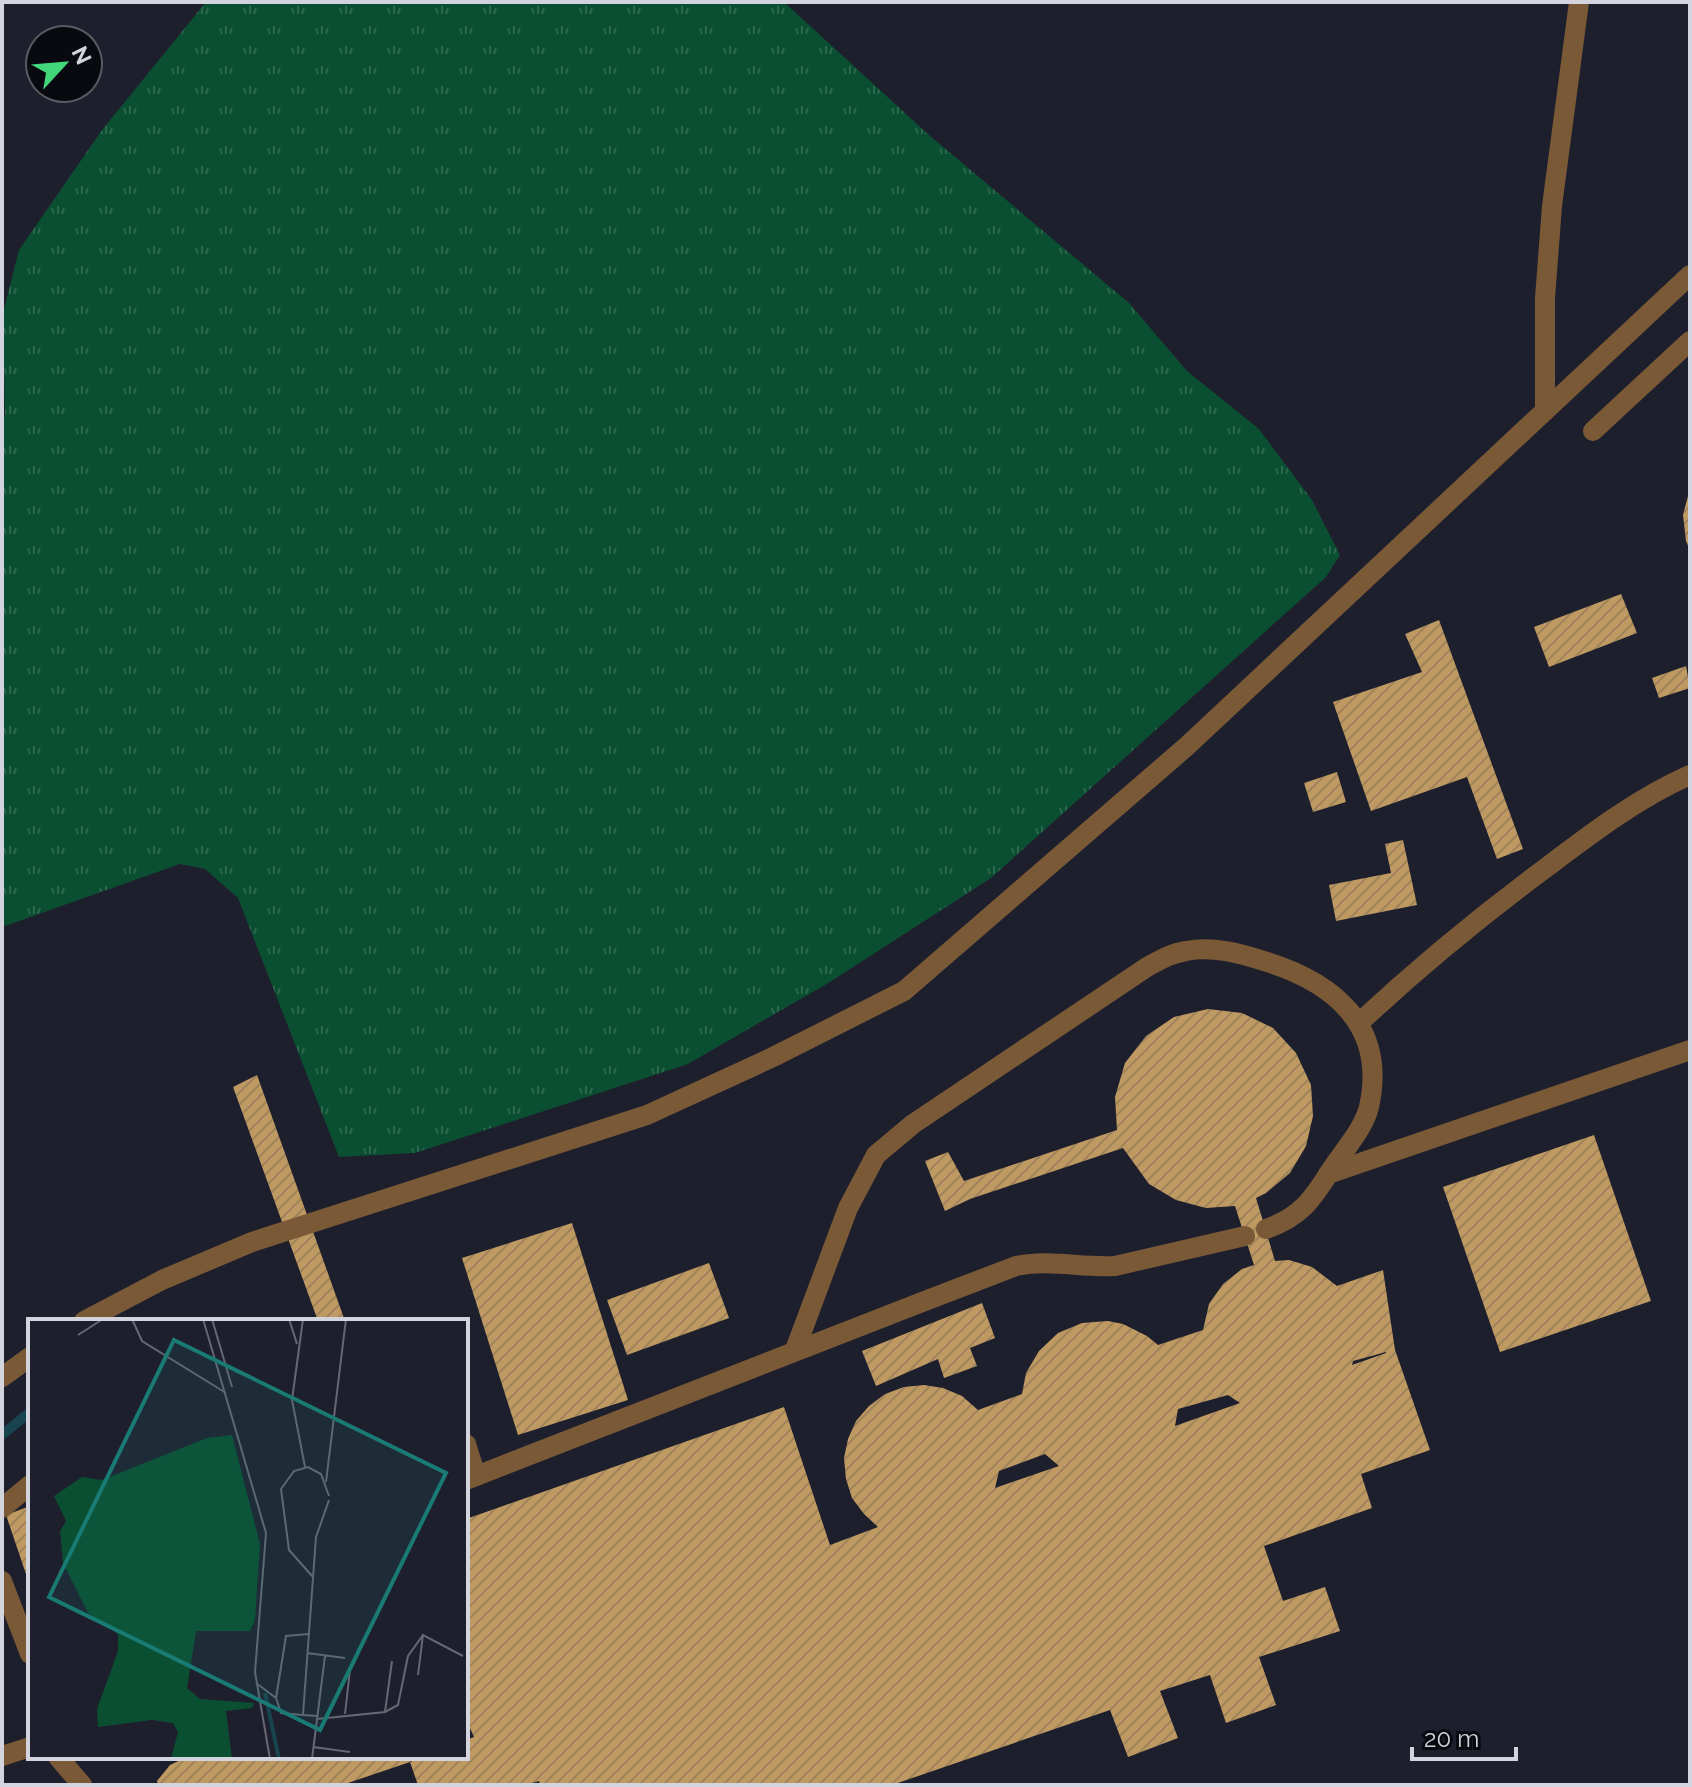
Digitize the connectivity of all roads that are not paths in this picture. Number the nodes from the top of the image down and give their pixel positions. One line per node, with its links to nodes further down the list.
1 (1579, 2): 4 (street)
2 (1690, 275): 4 (street)
3 (1690, 341): 5 (street)
4 (1545, 411): 12 (street)
5 (1593, 431)
6 (1690, 775): 7 (street)
7 (1359, 1023): 9 (street); 13 (street)
8 (1690, 1050): 9 (street)
9 (1328, 1174): 10 (street)
10 (1266, 1229)
11 (1245, 1236): 13 (street)
12 (88, 1319)
13 (795, 1350): 17 (street)
14 (28, 1358): 15 (street)
15 (2, 1377)
16 (468, 1458): 17 (street)
17 (471, 1478)
18 (28, 1487): 19 (street)
19 (2, 1508)
20 (2, 1581): 21 (street)
21 (28, 1649)
22 (28, 1748): 23 (street)
23 (2, 1756)
24 (60, 1759): 25 (street)
25 (82, 1785)

